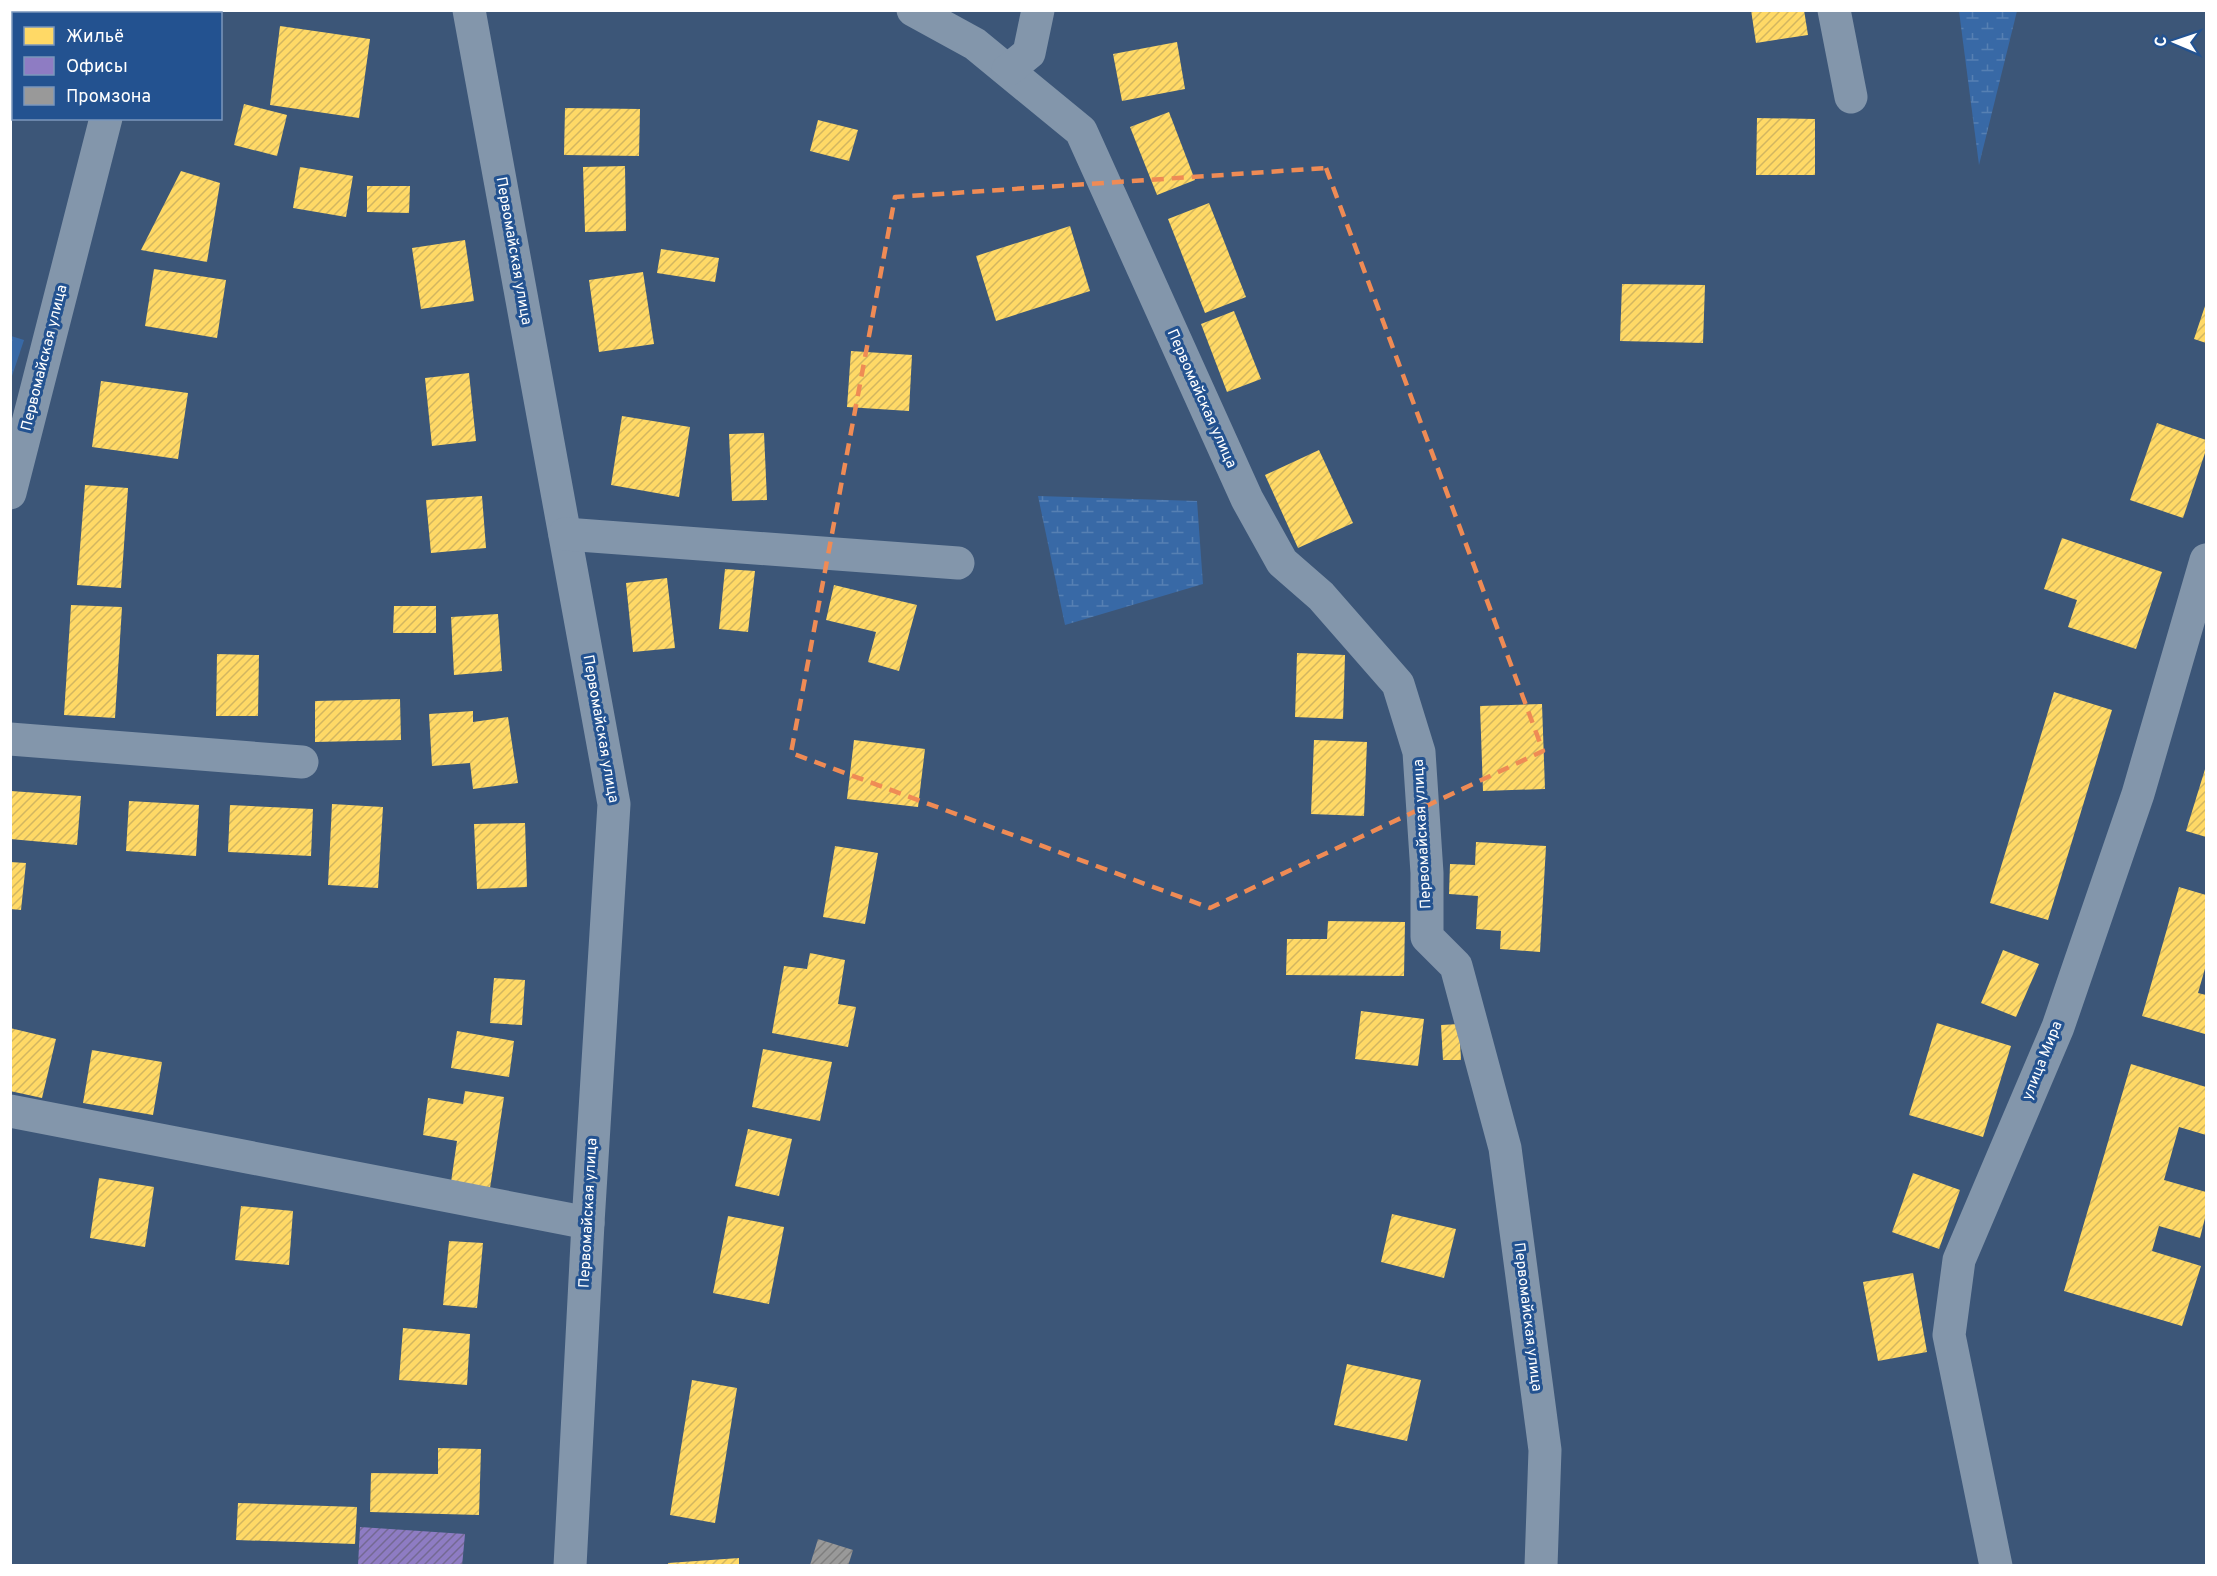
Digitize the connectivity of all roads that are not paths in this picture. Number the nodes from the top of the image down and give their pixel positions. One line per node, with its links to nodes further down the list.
1 (469, 10): 9 (street, Первомайская улица)
2 (913, 10): 5 (street, Первомайская улица)
3 (1038, 10): 5 (street)
4 (1834, 10): 6 (street)
5 (1008, 70): 17 (street, Первомайская улица)
6 (1851, 97)
7 (105, 120): 8 (street, Первомайская улица)
8 (10, 493)
9 (565, 534): 11 (street); 15 (street, Первомайская улица)
10 (2206, 560): 18 (street, улица Мира)
11 (958, 563)
12 (10, 739): 13 (street)
13 (302, 762)
14 (10, 1111): 15 (street)
15 (588, 1223): 16 (street, Первомайская улица)
16 (570, 1566)
17 (1541, 1566)
18 (1996, 1566)

